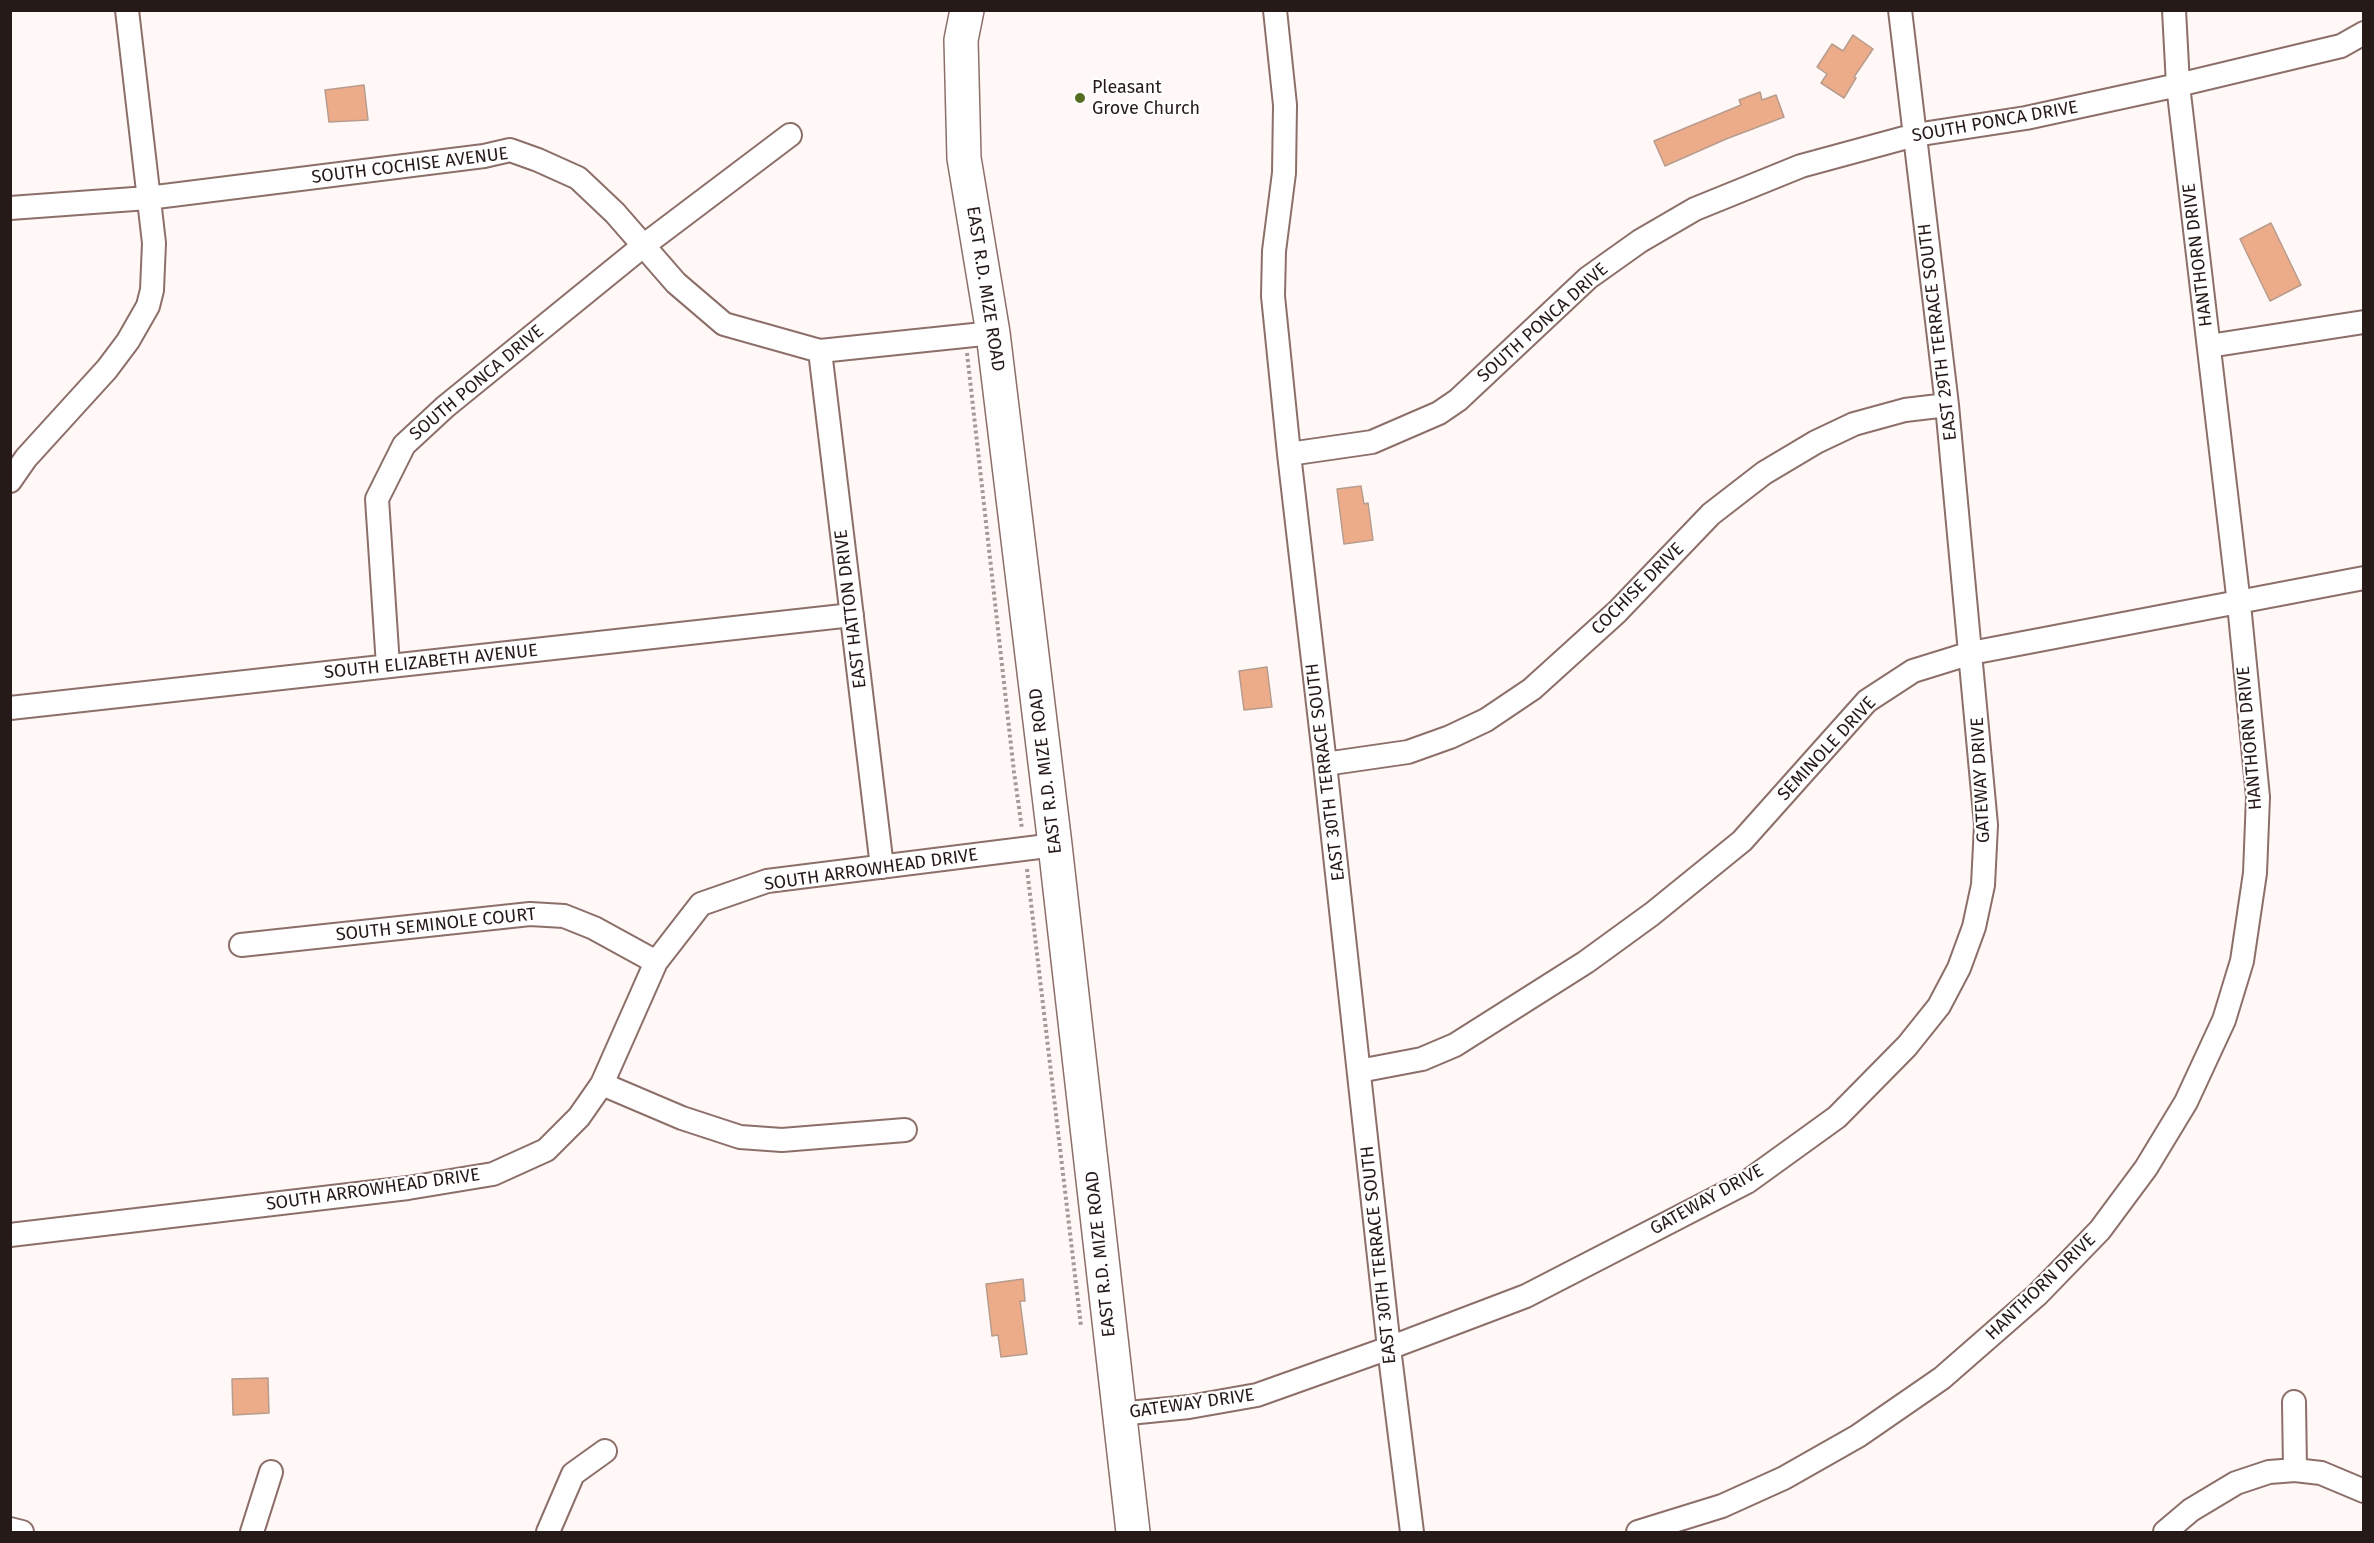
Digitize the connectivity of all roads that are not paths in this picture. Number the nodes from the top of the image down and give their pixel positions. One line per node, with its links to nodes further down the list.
1 (127, 10): 10 (street)
2 (967, 10): 14 (main road, EAST R.D. MIZE ROAD)
3 (1275, 10): 18 (street, EAST 30TH TERRACE SOUTH)
4 (1900, 10): 9 (street, EAST 29TH TERRACE SOUTH)
5 (2174, 10): 7 (street, HANTHORN DRIVE)
6 (2364, 33): 7 (street, SOUTH PONCA DRIVE)
7 (2178, 85): 9 (street, SOUTH PONCA DRIVE); 15 (street, HANTHORN DRIVE)
8 (790, 135): 12 (street, SOUTH PONCA DRIVE)
9 (1915, 135): 17 (street, EAST 29TH TERRACE SOUTH); 18 (street, SOUTH PONCA DRIVE)
10 (148, 198): 11 (street, SOUTH COCHISE AVENUE); 12 (street, SOUTH COCHISE AVENUE); 19 (street)
11 (10, 208)
12 (644, 246): 16 (street, SOUTH COCHISE AVENUE); 24 (street, SOUTH PONCA DRIVE)
13 (2364, 322): 15 (street)
14 (979, 335): 16 (street, SOUTH COCHISE AVENUE); 27 (main road, EAST R.D. MIZE ROAD)
15 (2209, 346): 21 (street, HANTHORN DRIVE)
16 (820, 351): 22 (street, EAST HATTON DRIVE)
17 (1947, 405): 23 (street, EAST 29TH TERRACE SOUTH); 26 (street, COCHISE DRIVE)
18 (1289, 454): 26 (street, EAST 30TH TERRACE SOUTH)
19 (10, 481)
20 (2364, 578): 21 (street, SEMINOLE DRIVE)
21 (2239, 603): 23 (street, SEMINOLE DRIVE); 48 (street, HANTHORN DRIVE)
22 (852, 615): 24 (street, SOUTH ELIZABETH AVENUE); 28 (street, EAST HATTON DRIVE)
23 (1971, 653): 31 (street, SEMINOLE DRIVE); 35 (street, GATEWAY DRIVE)
24 (388, 666): 25 (street, SOUTH ELIZABETH AVENUE)
25 (10, 708)
26 (1325, 764): 31 (street, EAST 30TH TERRACE SOUTH)
27 (1040, 847): 28 (street, SOUTH ARROWHEAD DRIVE); 37 (main road, EAST R.D. MIZE ROAD)
28 (882, 867): 30 (street, SOUTH ARROWHEAD DRIVE)
29 (242, 945): 30 (street, SOUTH SEMINOLE COURT)
30 (656, 962): 32 (street, SOUTH ARROWHEAD DRIVE)
31 (1359, 1071): 35 (street, EAST 30TH TERRACE SOUTH)
32 (602, 1084): 33 (street); 34 (street, SOUTH ARROWHEAD DRIVE)
33 (905, 1130)
34 (10, 1235)
35 (1389, 1348): 37 (street, GATEWAY DRIVE); 47 (street, EAST 30TH TERRACE SOUTH)
36 (2294, 1402): 39 (street)
37 (1119, 1414): 46 (main road, EAST R.D. MIZE ROAD)
38 (605, 1451): 45 (street)
39 (2295, 1470): 41 (street); 49 (street)
40 (271, 1472): 44 (street)
41 (2364, 1491)
42 (10, 1529): 43 (street)
43 (22, 1533)
44 (252, 1533)
45 (548, 1533)
46 (1132, 1533)
47 (1412, 1533)
48 (1638, 1533)
49 (2165, 1533)

